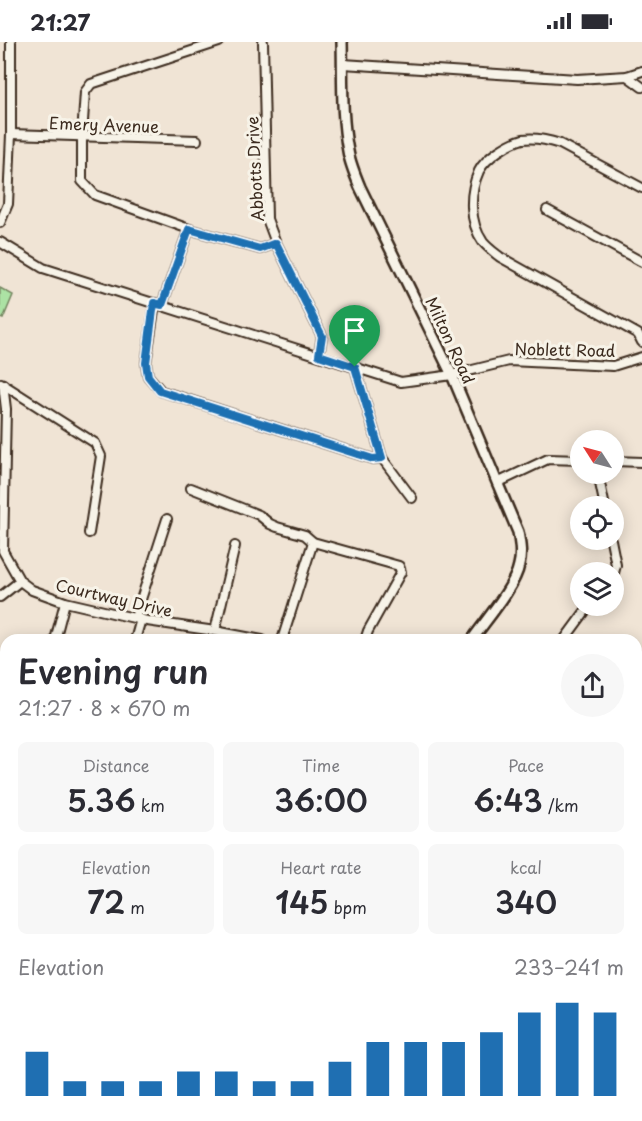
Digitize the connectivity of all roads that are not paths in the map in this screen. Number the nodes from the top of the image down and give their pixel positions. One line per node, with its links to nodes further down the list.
1 (11, 42): 9 (street)
2 (219, 42): 10 (street)
3 (263, 42): 17 (street, Abbotts Drive)
4 (342, 42): 5 (street, Milton Road)
5 (343, 64): 7 (street); 24 (street, Milton Road)
6 (642, 71): 7 (street)
7 (627, 76): 8 (street)
8 (642, 87)
9 (11, 134): 10 (street, Emery Avenue); 14 (street)
10 (82, 136): 11 (street, Emery Avenue); 15 (street)
11 (197, 140)
12 (642, 188): 20 (street)
13 (547, 210): 18 (street)
14 (0, 223)
15 (189, 229): 17 (street); 19 (street)
16 (0, 242): 19 (street, Noblett Road)
17 (276, 243): 21 (street, Abbotts Drive)
18 (642, 262)
19 (158, 304): 21 (street, Noblett Road); 26 (street)
20 (642, 342)
21 (319, 355): 23 (street, Noblett Road)
22 (642, 357): 24 (street, Noblett Road)
23 (355, 367): 24 (street, Noblett Road); 26 (street)
24 (452, 375): 30 (street, Milton Road)
25 (1, 383): 34 (street); 37 (street)
26 (382, 458): 32 (street)
27 (570, 460): 30 (street)
28 (624, 461): 29 (street)
29 (642, 462)
30 (497, 483): 49 (street, Milton Road)
31 (191, 488): 35 (street)
32 (412, 498)
33 (167, 519): 41 (street)
34 (89, 533)
35 (313, 542): 47 (street); 48 (street)
36 (235, 546): 42 (street)
37 (20, 581): 38 (street); 39 (street, Courtway Drive)
38 (0, 597)
39 (65, 602): 41 (street, Courtway Drive); 43 (street)
40 (582, 616): 50 (street)
41 (138, 619): 42 (street, Courtway Drive); 44 (street)
42 (211, 630): 45 (street); 46 (street, Courtway Drive)
43 (57, 634)
44 (136, 634)
45 (209, 634)
46 (231, 634)
47 (284, 634)
48 (367, 634)
49 (476, 634)
50 (568, 634)

